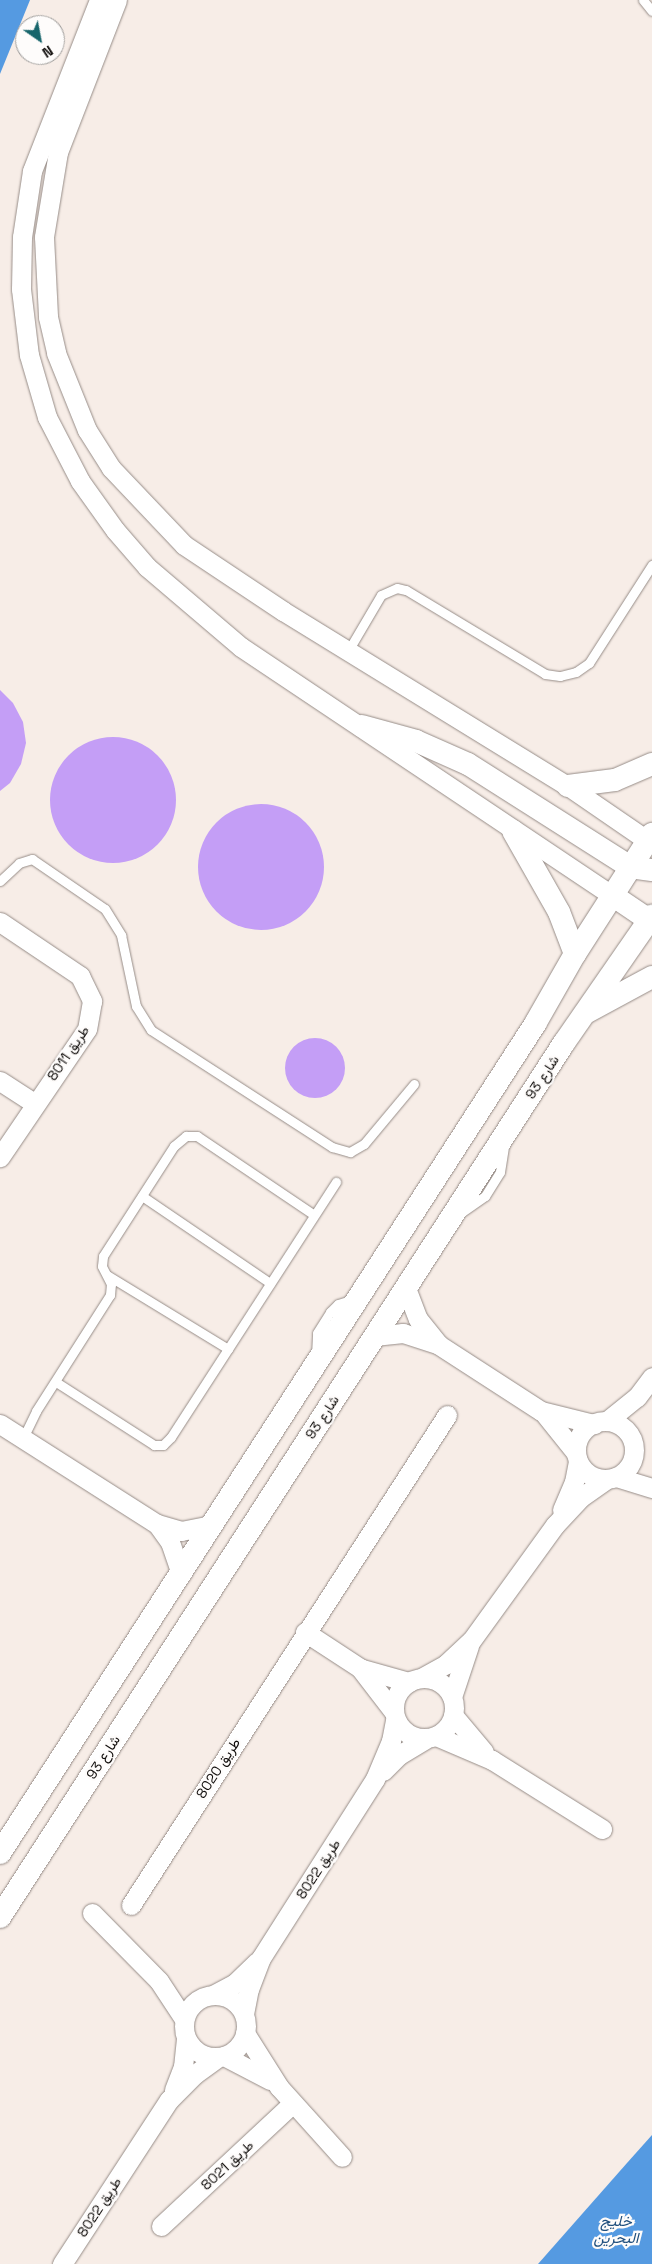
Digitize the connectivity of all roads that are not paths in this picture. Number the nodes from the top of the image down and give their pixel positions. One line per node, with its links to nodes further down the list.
1 (99, 0): 7 (street)
2 (117, 0): 6 (street)
3 (643, 0): 4 (lane)
4 (652, 11)
5 (652, 565): 6 (lane)
6 (348, 651): 9 (street)
7 (362, 726): 10 (street); 12 (street)
8 (652, 764): 9 (street)
9 (568, 786): 11 (street)
10 (513, 831): 14 (street); 17 (street)
11 (651, 840): 12 (street)
12 (641, 868): 14 (street)
13 (0, 881): 21 (lane)
14 (612, 895): 15 (street); 17 (street)
15 (651, 919): 19 (street, شارع 93)
16 (0, 922): 22 (street, طريق 8011)
17 (575, 954): 46 (street)
18 (652, 977): 19 (street)
19 (584, 1013): 29 (street, شارع 93)
20 (0, 1081): 22 (street)
21 (414, 1084)
22 (34, 1103): 23 (street, طريق 8011)
23 (0, 1157)
24 (336, 1182): 26 (lane)
25 (142, 1196): 26 (lane); 27 (lane); 28 (lane)
26 (314, 1214): 28 (lane)
27 (106, 1274): 32 (lane); 33 (lane)
28 (270, 1283): 32 (lane)
29 (406, 1288): 30 (street, شارع 93); 31 (street)
30 (374, 1336): 31 (street); 62 (street, شارع 93)
31 (439, 1345): 35 (street)
32 (228, 1349): 33 (lane)
33 (56, 1382): 39 (lane)
34 (649, 1382): 37 (street); 40 (street)
35 (541, 1411): 37 (street); 41 (street)
36 (447, 1415): 49 (street, طريق 8020)
37 (600, 1423): 40 (street); 41 (street)
38 (0, 1424): 39 (street)
39 (23, 1438): 45 (street)
40 (633, 1444): 42 (street); 43 (street)
41 (577, 1457): 42 (street); 47 (street)
42 (612, 1478): 44 (street); 47 (street)
43 (652, 1478)
44 (652, 1488)
45 (156, 1524): 46 (street); 48 (street)
46 (212, 1525): 48 (street)
47 (555, 1525): 50 (street)
48 (181, 1574): 59 (street)
49 (305, 1632): 51 (street); 60 (street, طريق 8020)
50 (471, 1641): 52 (street); 53 (street)
51 (360, 1668): 52 (street); 54 (street)
52 (415, 1680): 53 (street); 54 (street)
53 (453, 1706): 55 (street); 56 (street)
54 (394, 1716): 55 (street); 57 (street, طريق 8022)
55 (431, 1738): 56 (street); 57 (street, طريق 8022)
56 (492, 1760): 58 (street)
57 (375, 1780): 63 (street, طريق 8022)
58 (602, 1829)
59 (0, 1853)
60 (131, 1905)
61 (92, 1913): 64 (street)
62 (0, 1917)
63 (261, 1958): 65 (street, طريق 8022); 66 (street, طريق 8022)
64 (158, 1981): 65 (street); 67 (street)
65 (208, 1996): 66 (street); 67 (street)
66 (244, 2014): 68 (street)
67 (184, 2019): 69 (street)
68 (245, 2033): 70 (street); 71 (street)
69 (186, 2038): 70 (street); 72 (street, طريق 8022)
70 (221, 2057): 71 (street); 72 (street, طريق 8022)
71 (279, 2087): 73 (street)
72 (169, 2100): 76 (street, طريق 8022)
73 (293, 2103): 74 (street); 75 (street, طريق 8021)
74 (342, 2157)
75 (161, 2226)
76 (62, 2264)

